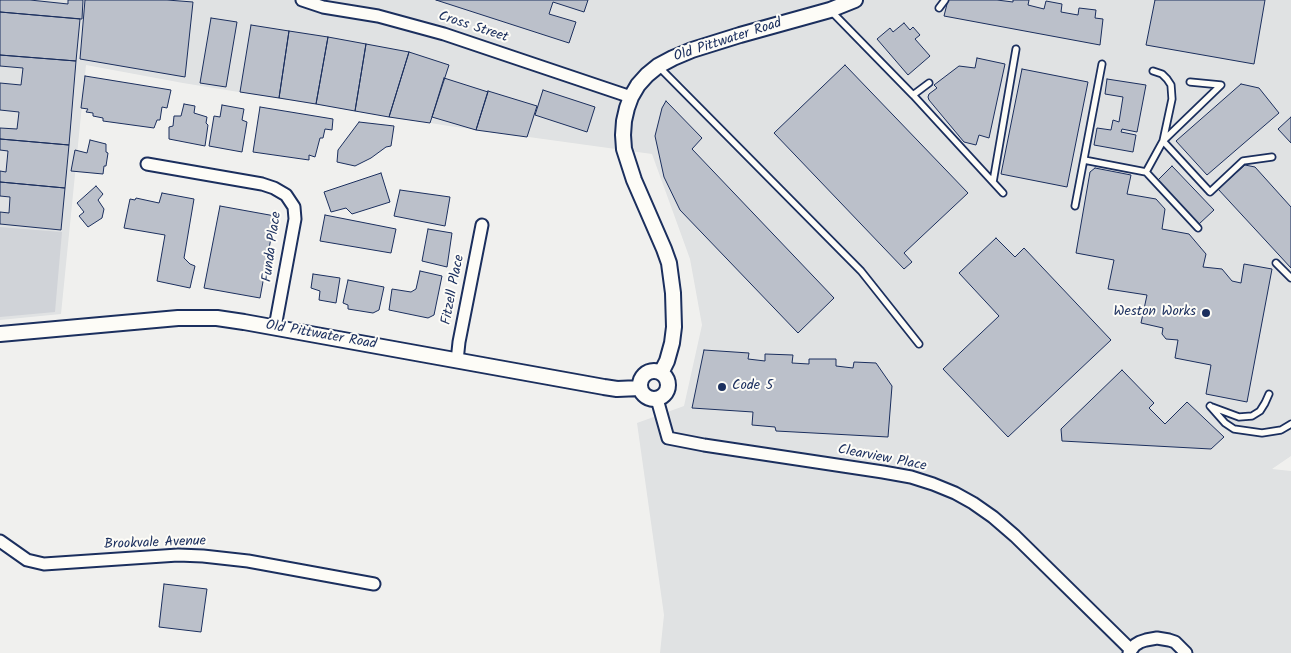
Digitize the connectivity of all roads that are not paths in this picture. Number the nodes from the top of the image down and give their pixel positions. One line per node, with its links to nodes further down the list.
1 (302, 0): 13 (street, Cross Street)
2 (855, 0): 5 (street, Old Pittwater Road)
3 (945, 0): 4 (lane)
4 (939, 8)
5 (830, 10): 8 (street, Old Pittwater Road); 12 (lane)
6 (1016, 49): 19 (lane)
7 (1102, 64): 16 (lane)
8 (658, 66): 13 (street, Old Pittwater Road); 28 (lane)
9 (1153, 72): 14 (lane)
10 (1190, 82): 14 (lane)
11 (930, 83): 12 (lane)
12 (913, 95): 19 (lane)
13 (632, 97): 30 (street, Old Pittwater Road)
14 (1164, 141): 15 (lane); 18 (lane)
15 (1272, 157)
16 (1084, 160): 18 (lane); 21 (lane)
17 (147, 164): 26 (street, Funda Place)
18 (1146, 172): 23 (lane)
19 (993, 182): 20 (lane)
20 (1003, 193)
21 (1075, 206)
22 (482, 225): 29 (street, Fitzell Place)
23 (1198, 228)
24 (1276, 263): 25 (lane)
25 (1291, 278)
26 (275, 327): 27 (street, Old Pittwater Road); 29 (street, Old Pittwater Road)
27 (0, 334)
28 (920, 344)
29 (457, 361): 31 (street, Old Pittwater Road)
30 (661, 373): 31 (street); 33 (street)
31 (640, 388): 33 (street)
32 (1269, 394): 34 (lane)
33 (657, 399): 37 (street, Clearview Place)
34 (1291, 424)
35 (0, 542): 36 (street, Brookvale Avenue)
36 (374, 584)
37 (1130, 651): 38 (street, Clearview Place)
38 (1186, 653)

